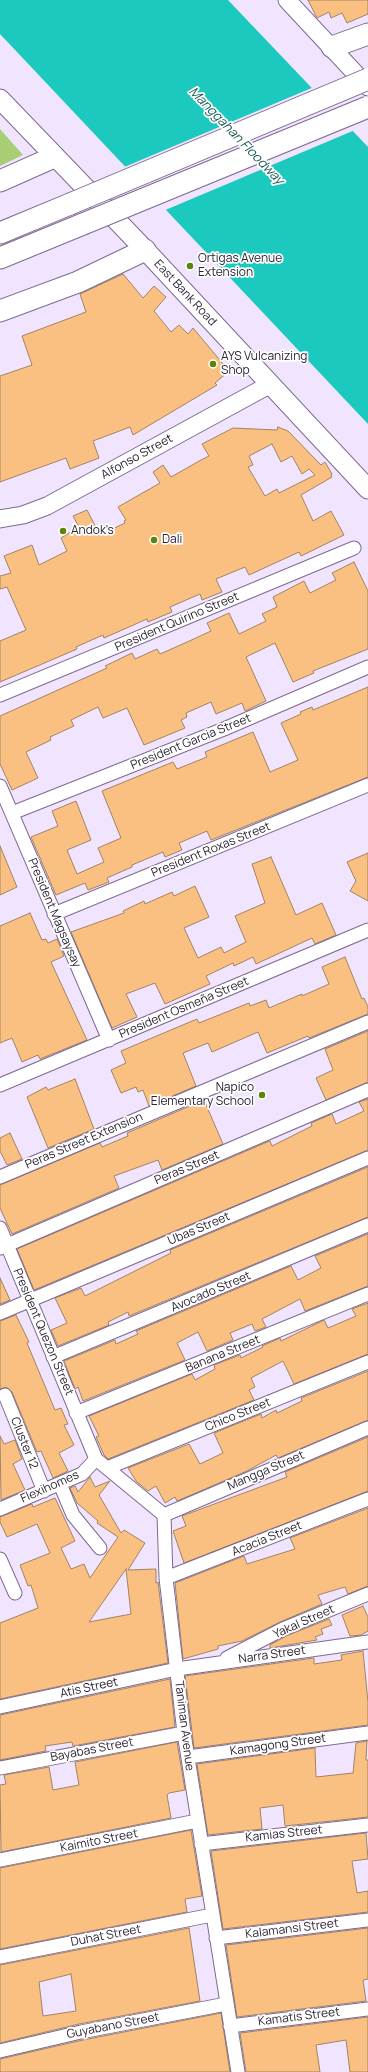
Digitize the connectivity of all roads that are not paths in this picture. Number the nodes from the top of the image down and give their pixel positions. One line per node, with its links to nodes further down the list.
1 (287, 0): 3 (street)
2 (368, 34): 3 (main road)
3 (332, 47): 5 (street)
4 (368, 79): 10 (main road, bridge)
5 (368, 87)
6 (0, 99): 8 (main road, East Bank Road)
7 (368, 107): 12 (main road, bridge)
8 (54, 157): 9 (main road); 11 (main road, East Bank Road)
9 (0, 181)
10 (0, 233)
11 (145, 250): 13 (main road); 14 (main road, East Bank Road)
12 (0, 258)
13 (0, 311)
14 (269, 385): 15 (main road, East Bank Road); 16 (street, Alfonso Street)
15 (368, 489)
16 (0, 519)
17 (354, 548): 19 (street, President Quirino Street)
18 (368, 667): 22 (street, President Garcia Street)
19 (0, 695)
20 (368, 785): 23 (street, President Roxas Street)
21 (0, 786): 22 (street, President Magsaysay)
22 (12, 813): 23 (street, President Magsaysay)
23 (54, 914): 26 (street, President Magsaysay)
24 (368, 930): 26 (street, President Osmeña Street)
25 (368, 1022): 30 (street, Peras Street Extension)
26 (109, 1040): 27 (street, President Osmeña Street)
27 (0, 1085)
28 (368, 1090): 33 (street, Peras Street)
29 (368, 1158): 35 (street, Ubas Street)
30 (0, 1176)
31 (368, 1226): 37 (street, Avocado Street)
32 (0, 1228): 33 (street, President Quezon Street)
33 (3, 1247): 35 (street, President Quezon Street)
34 (368, 1294): 40 (street, Banana Street)
35 (30, 1300): 36 (street, Ubas Street); 37 (street, President Quezon Street)
36 (0, 1313)
37 (53, 1357): 40 (street, President Quezon Street)
38 (368, 1362): 43 (street, Chico Street)
39 (5, 1395): 45 (street, Cluster 12)
40 (76, 1413): 42 (street)
41 (368, 1428): 48 (street, Mangga Street)
42 (96, 1459): 43 (street); 44 (street, Flexihomes)
43 (107, 1468): 48 (street)
44 (60, 1484): 45 (street, Flexihomes); 49 (street)
45 (44, 1491): 47 (street, Flexihomes)
46 (368, 1499): 51 (street, Acacia Street)
47 (0, 1509)
48 (164, 1514): 51 (street, Taniman Avenue)
49 (100, 1548)
50 (0, 1559): 52 (street)
51 (166, 1578): 56 (street, Taniman Avenue)
52 (15, 1593)
53 (368, 1594): 55 (street, Yakal Street)
54 (368, 1642): 55 (street, Narra Street)
55 (219, 1662): 56 (street, Narra Street)
56 (177, 1669): 57 (street, Atis Street); 58 (street, Taniman Avenue)
57 (0, 1707)
58 (184, 1733): 60 (street, Taniman Avenue); 61 (street, Bayabas Street)
59 (368, 1733): 60 (street, Kamagong Street)
60 (188, 1757): 62 (street, Taniman Avenue)
61 (0, 1768)
62 (198, 1822): 64 (street, Taniman Avenue); 65 (street, Kaimito Street)
63 (368, 1825): 64 (street, Kamias Street)
64 (201, 1844): 66 (street, Taniman Avenue)
65 (0, 1860)
66 (212, 1915): 68 (street, Taniman Avenue); 69 (street, Duhat Street)
67 (368, 1920): 68 (street, Kalamansi Street)
68 (216, 1938): 70 (street, Taniman Avenue)
69 (0, 1957)
70 (226, 2004): 72 (street, Taniman Avenue); 73 (street, Guyabano Street)
71 (368, 2009): 72 (street, Kamatis Street)
72 (230, 2026): 74 (street, Taniman Avenue)
73 (0, 2050)
74 (238, 2072)

